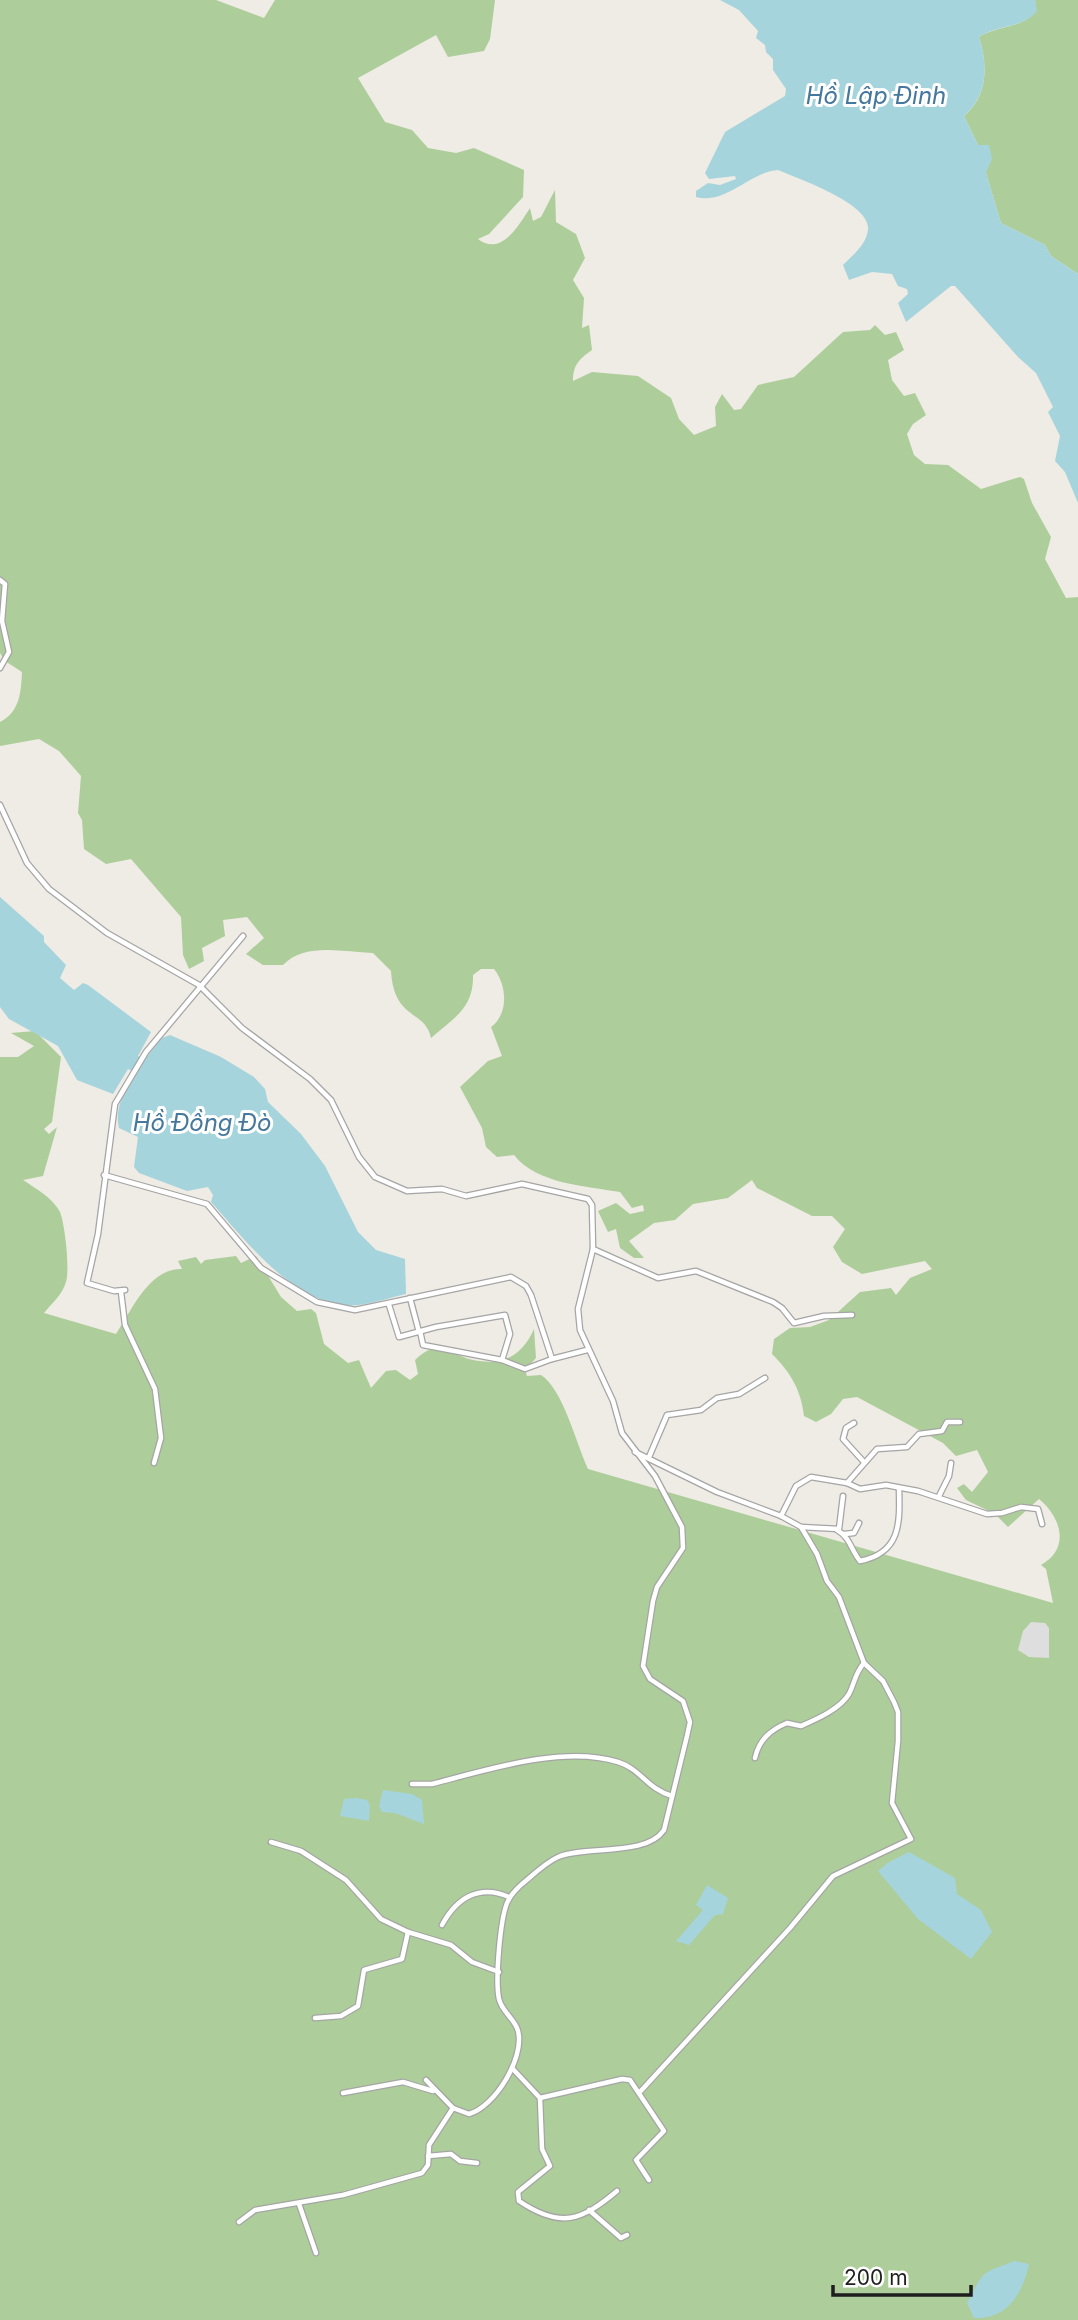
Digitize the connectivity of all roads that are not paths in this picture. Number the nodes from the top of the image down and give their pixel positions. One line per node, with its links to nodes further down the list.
1 (0, 580): 2 (street)
2 (0, 668)
3 (0, 805): 5 (street)
4 (243, 936): 5 (street)
5 (200, 985): 6 (street); 7 (street)
6 (104, 1175): 9 (street); 21 (street)
7 (593, 1249): 10 (street); 12 (street)
8 (410, 1298): 9 (street); 11 (street); 13 (street)
9 (389, 1305): 11 (street)
10 (852, 1315)
11 (419, 1332): 14 (street); 14 (street)
12 (587, 1350): 13 (street); 18 (street)
13 (552, 1359): 14 (street)
14 (502, 1360)
15 (765, 1378): 19 (street)
16 (960, 1422): 20 (street)
17 (854, 1423): 20 (street)
18 (634, 1451): 19 (street); 36 (street)
19 (649, 1457): 27 (street)
20 (864, 1461): 23 (street)
21 (155, 1463)
22 (951, 1463): 26 (street)
23 (846, 1483): 24 (street); 27 (street)
24 (899, 1488): 26 (street); 32 (street)
25 (843, 1496): 31 (street)
26 (939, 1496): 29 (street)
27 (781, 1516): 30 (street)
28 (859, 1523): 32 (street)
29 (1042, 1524)
30 (801, 1527): 31 (street); 33 (street)
31 (837, 1530): 32 (street)
32 (843, 1533)
33 (864, 1663): 34 (street); 47 (street)
34 (755, 1758)
35 (412, 1784): 36 (street)
36 (673, 1796): 38 (street)
37 (271, 1842): 40 (street)
38 (509, 1897): 39 (street); 41 (street)
39 (442, 1925)
40 (408, 1932): 41 (street); 42 (street)
41 (499, 1972): 43 (street)
42 (315, 2018)
43 (512, 2068): 48 (street); 49 (street)
44 (426, 2080): 45 (street)
45 (434, 2091): 46 (street); 49 (street)
46 (343, 2093)
47 (639, 2093): 48 (street); 52 (street)
48 (540, 2098): 55 (street)
49 (453, 2108): 50 (street)
50 (428, 2156): 51 (street); 54 (street)
51 (477, 2163)
52 (649, 2180)
53 (617, 2191): 55 (street)
54 (299, 2204): 56 (street); 58 (street)
55 (589, 2209): 57 (street)
56 (239, 2222)
57 (627, 2235)
58 (316, 2253)

